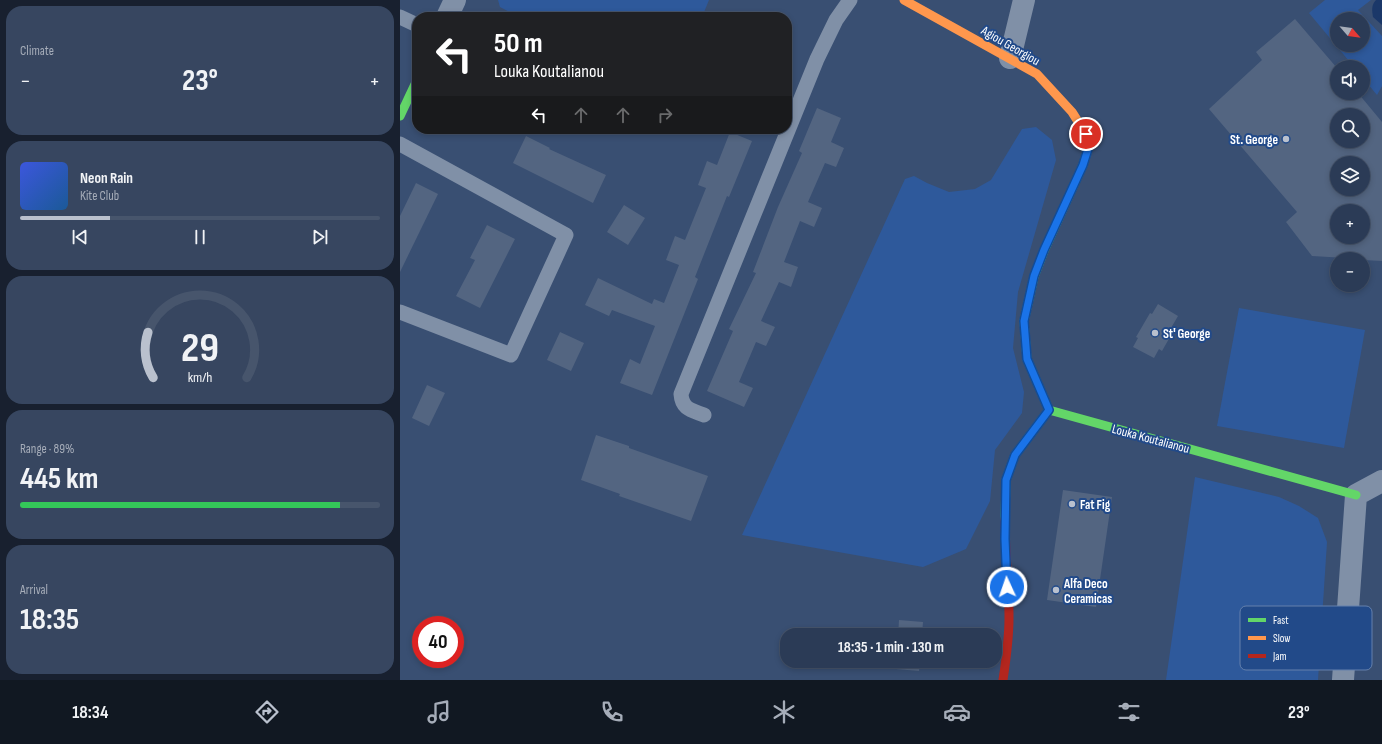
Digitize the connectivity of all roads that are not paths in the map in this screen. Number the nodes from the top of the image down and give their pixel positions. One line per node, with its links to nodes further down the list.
1 (455, 0): 5 (street)
2 (850, 0): 11 (lane)
3 (904, 0): 8 (street, Agiou Georgiou)
4 (1024, 0): 8 (street)
5 (449, 12)
6 (400, 17): 7 (lane)
7 (412, 23)
8 (1010, 58): 15 (street, Agiou Georgiou)
9 (412, 91): 10 (street)
10 (400, 116)
11 (792, 119)
12 (786, 134): 16 (lane)
13 (400, 144): 14 (lane)
14 (400, 312)
15 (1049, 410): 18 (street, Louka Koutalianou); 21 (street)
16 (704, 415)
17 (1382, 481): 18 (street)
18 (1356, 495): 19 (street)
19 (1348, 606)
20 (1344, 670): 22 (street)
21 (1003, 680)
22 (1343, 680)

